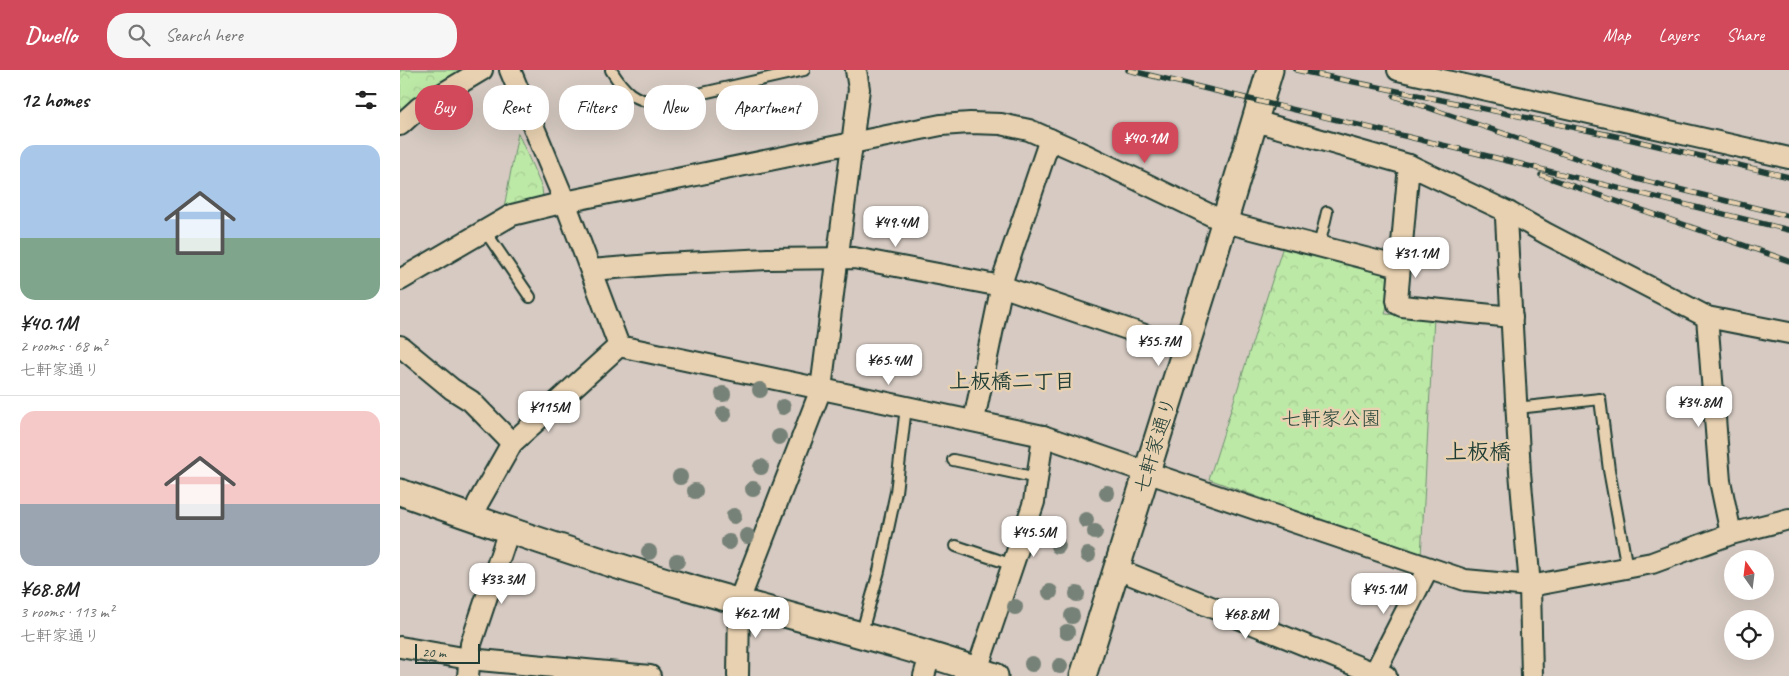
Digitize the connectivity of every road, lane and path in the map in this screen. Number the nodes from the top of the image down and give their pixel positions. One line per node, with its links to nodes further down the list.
1 (482, 70): 10 (street)
2 (510, 70): 15 (street)
3 (610, 70): 4 (lane)
4 (804, 70)
5 (856, 70): 12 (street)
6 (1270, 70): 9 (street, 七軒家通り)
7 (1398, 70): 8 (street)
8 (1449, 76): 13 (street)
9 (1255, 121): 14 (street); 18 (street, 七軒家通り)
10 (400, 125)
11 (1050, 139): 12 (street); 18 (street); 25 (street)
12 (852, 143): 15 (street); 21 (street)
13 (1789, 158)
14 (1409, 165): 17 (street); 22 (street)
15 (565, 202): 19 (street); 23 (street)
16 (1328, 212): 20 (lane)
17 (1508, 212): 27 (street); 28 (street)
18 (1225, 222): 20 (street); 32 (street, 七軒家通り)
19 (486, 231): 24 (street); 26 (lane)
20 (1318, 246): 22 (street)
21 (838, 258): 23 (street); 25 (street); 33 (street)
22 (1400, 267): 27 (street)
23 (591, 270): 31 (street)
24 (400, 280)
25 (1001, 286): 32 (street); 36 (street)
26 (530, 297)
27 (1512, 317): 35 (street)
28 (1707, 317): 29 (street); 46 (street)
29 (1789, 333)
30 (400, 346): 38 (street)
31 (619, 346): 33 (street); 38 (street)
32 (1186, 349): 40 (street, 七軒家通り)
33 (821, 389): 34 (street); 53 (street)
34 (906, 407): 36 (street); 54 (lane)
35 (1516, 408): 50 (lane); 52 (street)
36 (974, 420): 37 (street)
37 (1043, 436): 40 (street); 41 (street)
38 (512, 443): 43 (street)
39 (953, 460): 41 (lane)
40 (1147, 472): 49 (street); 51 (street, 七軒家通り)
41 (1037, 478): 48 (street)
42 (400, 492): 43 (street)
43 (473, 518): 45 (street)
44 (1789, 519): 46 (street)
45 (508, 530): 53 (street); 57 (street)
46 (1731, 534): 50 (street)
47 (956, 546): 48 (lane)
48 (1013, 565): 58 (street)
49 (1428, 568): 52 (street); 59 (street)
50 (1627, 568): 52 (street)
51 (1116, 569): 59 (street); 62 (street, 七軒家通り)
52 (1530, 586): 63 (street)
53 (739, 601): 54 (street); 61 (street)
54 (860, 635): 56 (street)
55 (400, 646): 57 (street)
56 (927, 666): 58 (street)
57 (469, 667): 60 (street)
58 (986, 673)
59 (1378, 675)
60 (650, 676)
61 (738, 676)
62 (1083, 676)
63 (1532, 676)

